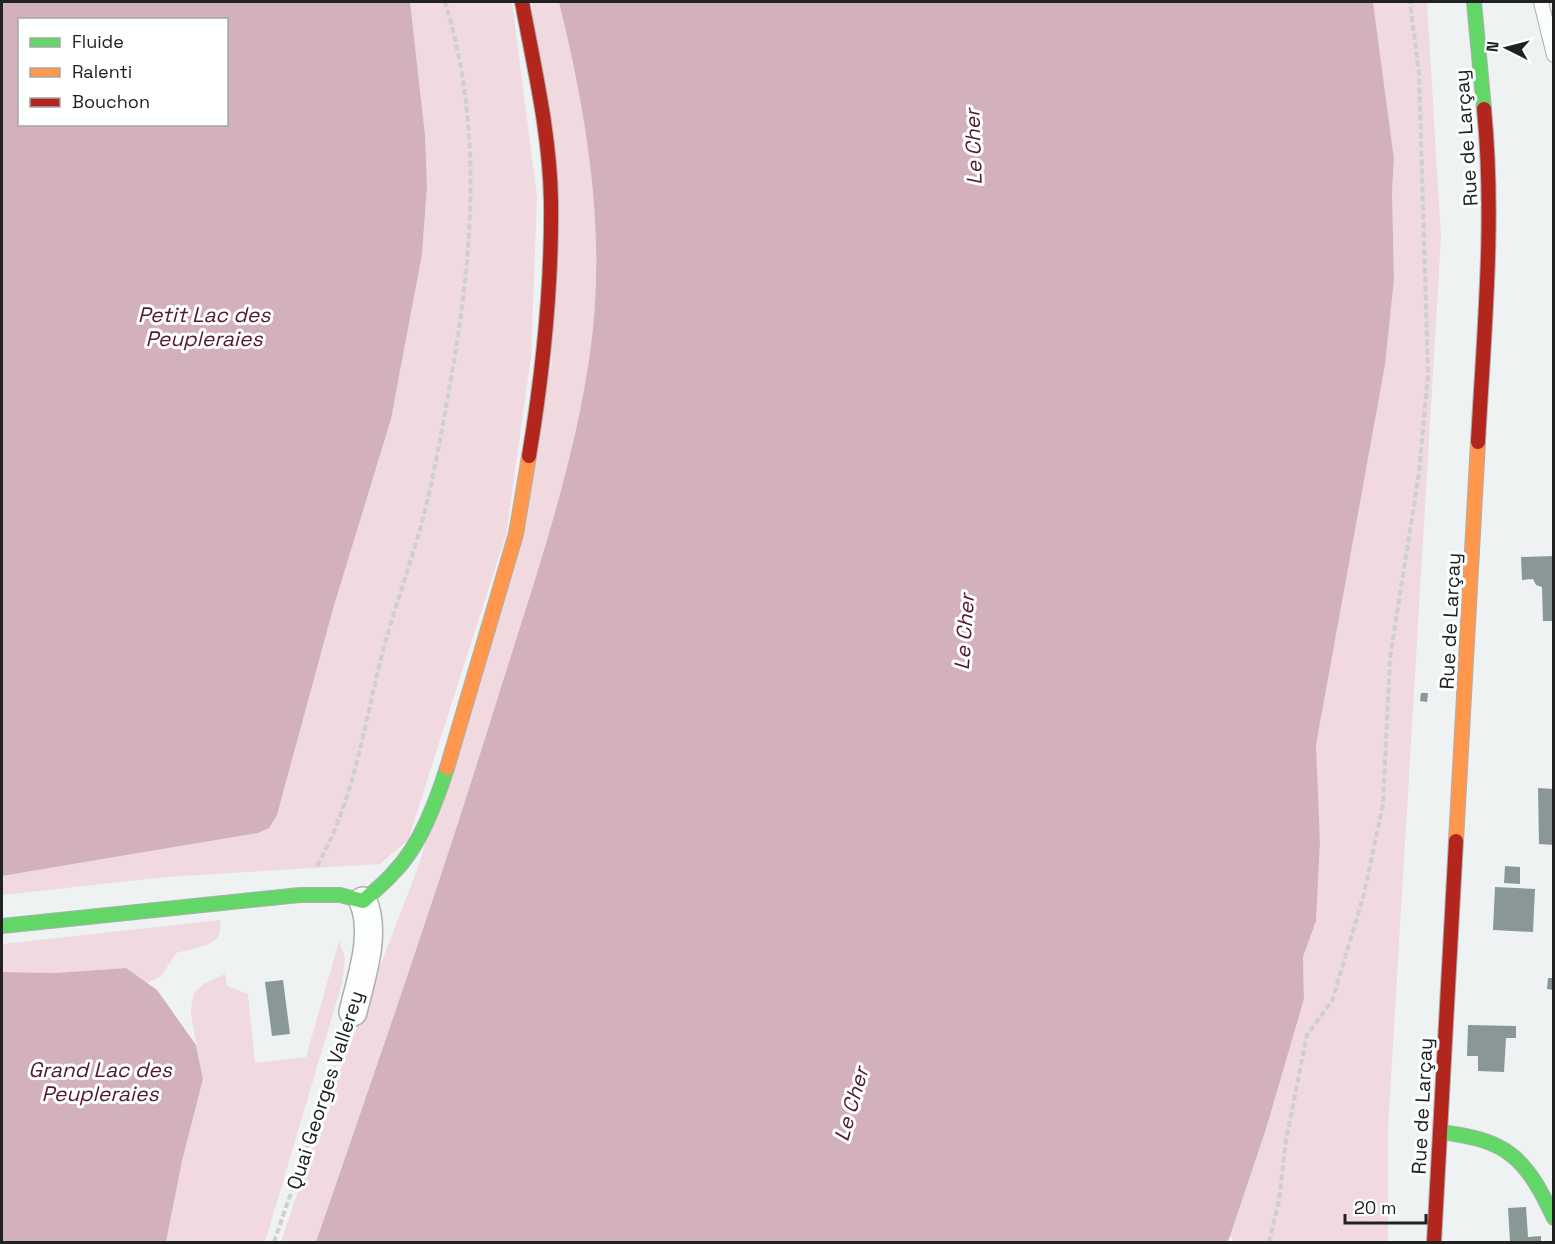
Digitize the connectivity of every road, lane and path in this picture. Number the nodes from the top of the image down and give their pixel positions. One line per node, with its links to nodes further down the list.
1 (446, 2): 8 (path)
2 (522, 2): 9 (street)
3 (1410, 2): 15 (path)
4 (1474, 2): 12 (street, Rue de Larçay)
5 (1541, 2): 6 (lane)
6 (1550, 23): 7 (lane)
7 (1554, 55)
8 (300, 895): 9 (street); 10 (street)
9 (363, 901): 11 (street, Quai Georges Vallerey)
10 (2, 926)
11 (353, 1012): 14 (path, Quai Georges Vallerey)
12 (1440, 1132): 13 (street); 16 (street, Rue de Larçay)
13 (1554, 1218)
14 (274, 1242)
15 (1269, 1242)
16 (1434, 1242)

